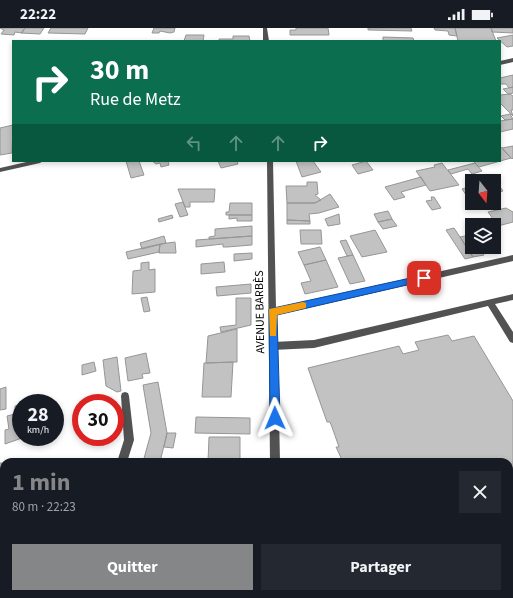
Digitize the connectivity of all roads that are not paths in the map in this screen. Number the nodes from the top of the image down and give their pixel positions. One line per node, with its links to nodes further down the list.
1 (265, 28): 2 (street)
2 (266, 40)
3 (512, 62): 4 (street)
4 (501, 63)
5 (36, 162): 7 (street)
6 (270, 162): 11 (street, AVENUE BARBÈS)
7 (0, 170)
8 (513, 258): 11 (street)
9 (513, 297): 10 (street)
10 (490, 302): 12 (street); 13 (street)
11 (273, 312): 13 (street, AVENUE BARBÈS)
12 (513, 339)
13 (273, 346): 16 (street, AVENUE BARBÈS)
14 (125, 396): 15 (street)
15 (123, 458)
16 (276, 458)

